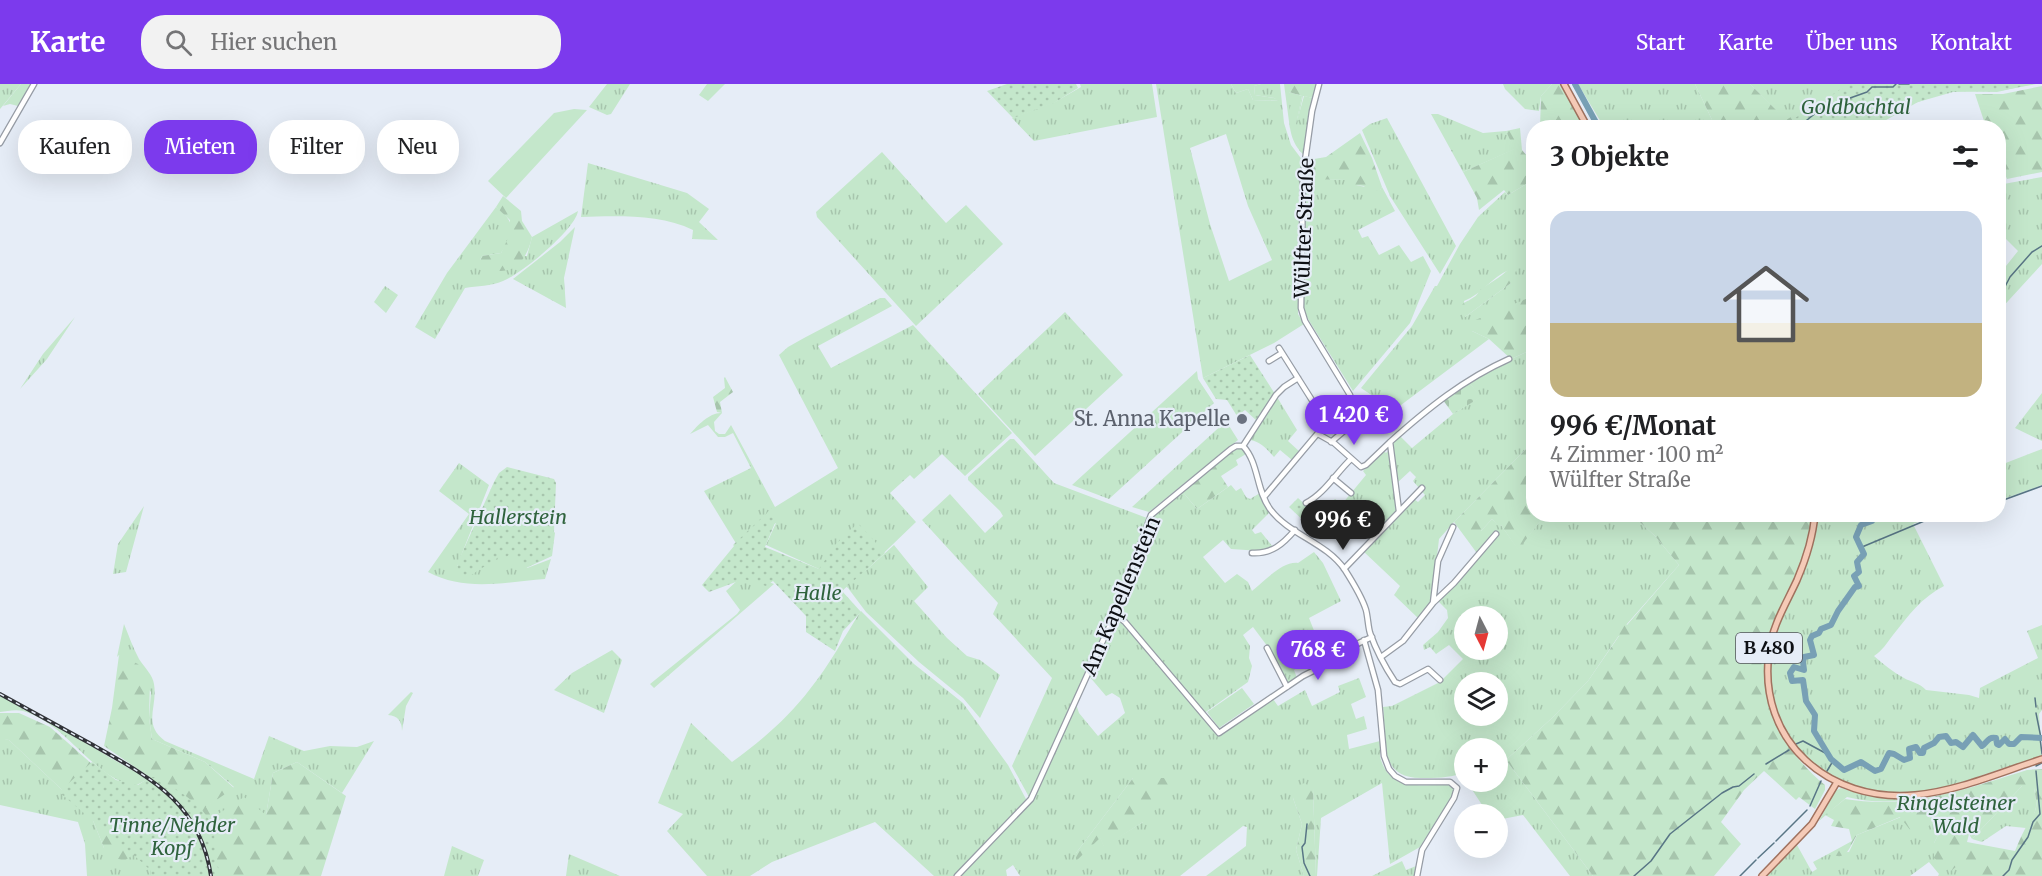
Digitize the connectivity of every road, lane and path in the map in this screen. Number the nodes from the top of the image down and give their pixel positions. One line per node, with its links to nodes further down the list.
1 (34, 84): 5 (street)
2 (1319, 84): 10 (street, Wülfter Straße)
3 (1564, 84): 4 (main road)
4 (1584, 120)
5 (0, 143)
6 (1509, 358): 13 (street)
7 (1269, 361): 8 (street)
8 (1298, 378): 10 (street); 14 (street)
9 (1377, 403): 12 (street)
10 (1327, 424): 11 (street, Wülfter Straße)
11 (1318, 434): 12 (street); 19 (street, Wülfter Straße)
12 (1331, 441): 15 (street)
13 (1390, 442): 15 (street); 21 (street)
14 (1243, 446): 19 (street); 29 (street, Am Kapellenstein)
15 (1351, 459): 16 (street)
16 (1333, 477): 18 (street); 20 (street)
17 (1422, 488): 21 (street)
18 (1351, 493)
19 (1264, 497): 24 (street)
20 (1306, 503)
21 (1399, 512): 27 (street)
22 (1813, 522): 37 (main road, B 480)
23 (1453, 527): 28 (street)
24 (1295, 530): 26 (street); 27 (street)
25 (1496, 534): 28 (street)
26 (1252, 553)
27 (1344, 569): 30 (street)
28 (1434, 602): 33 (street)
29 (1115, 614): 35 (street); 38 (street, Am Kapellenstein)
30 (1372, 637): 31 (street); 33 (street)
31 (1364, 640): 35 (street); 39 (street)
32 (1267, 648): 35 (street)
33 (1381, 657): 34 (street)
34 (1440, 680)
35 (1287, 687)
36 (2042, 759): 37 (main road)
37 (1837, 782): 40 (main road)
38 (957, 876)
39 (1417, 876)
40 (1762, 876)

